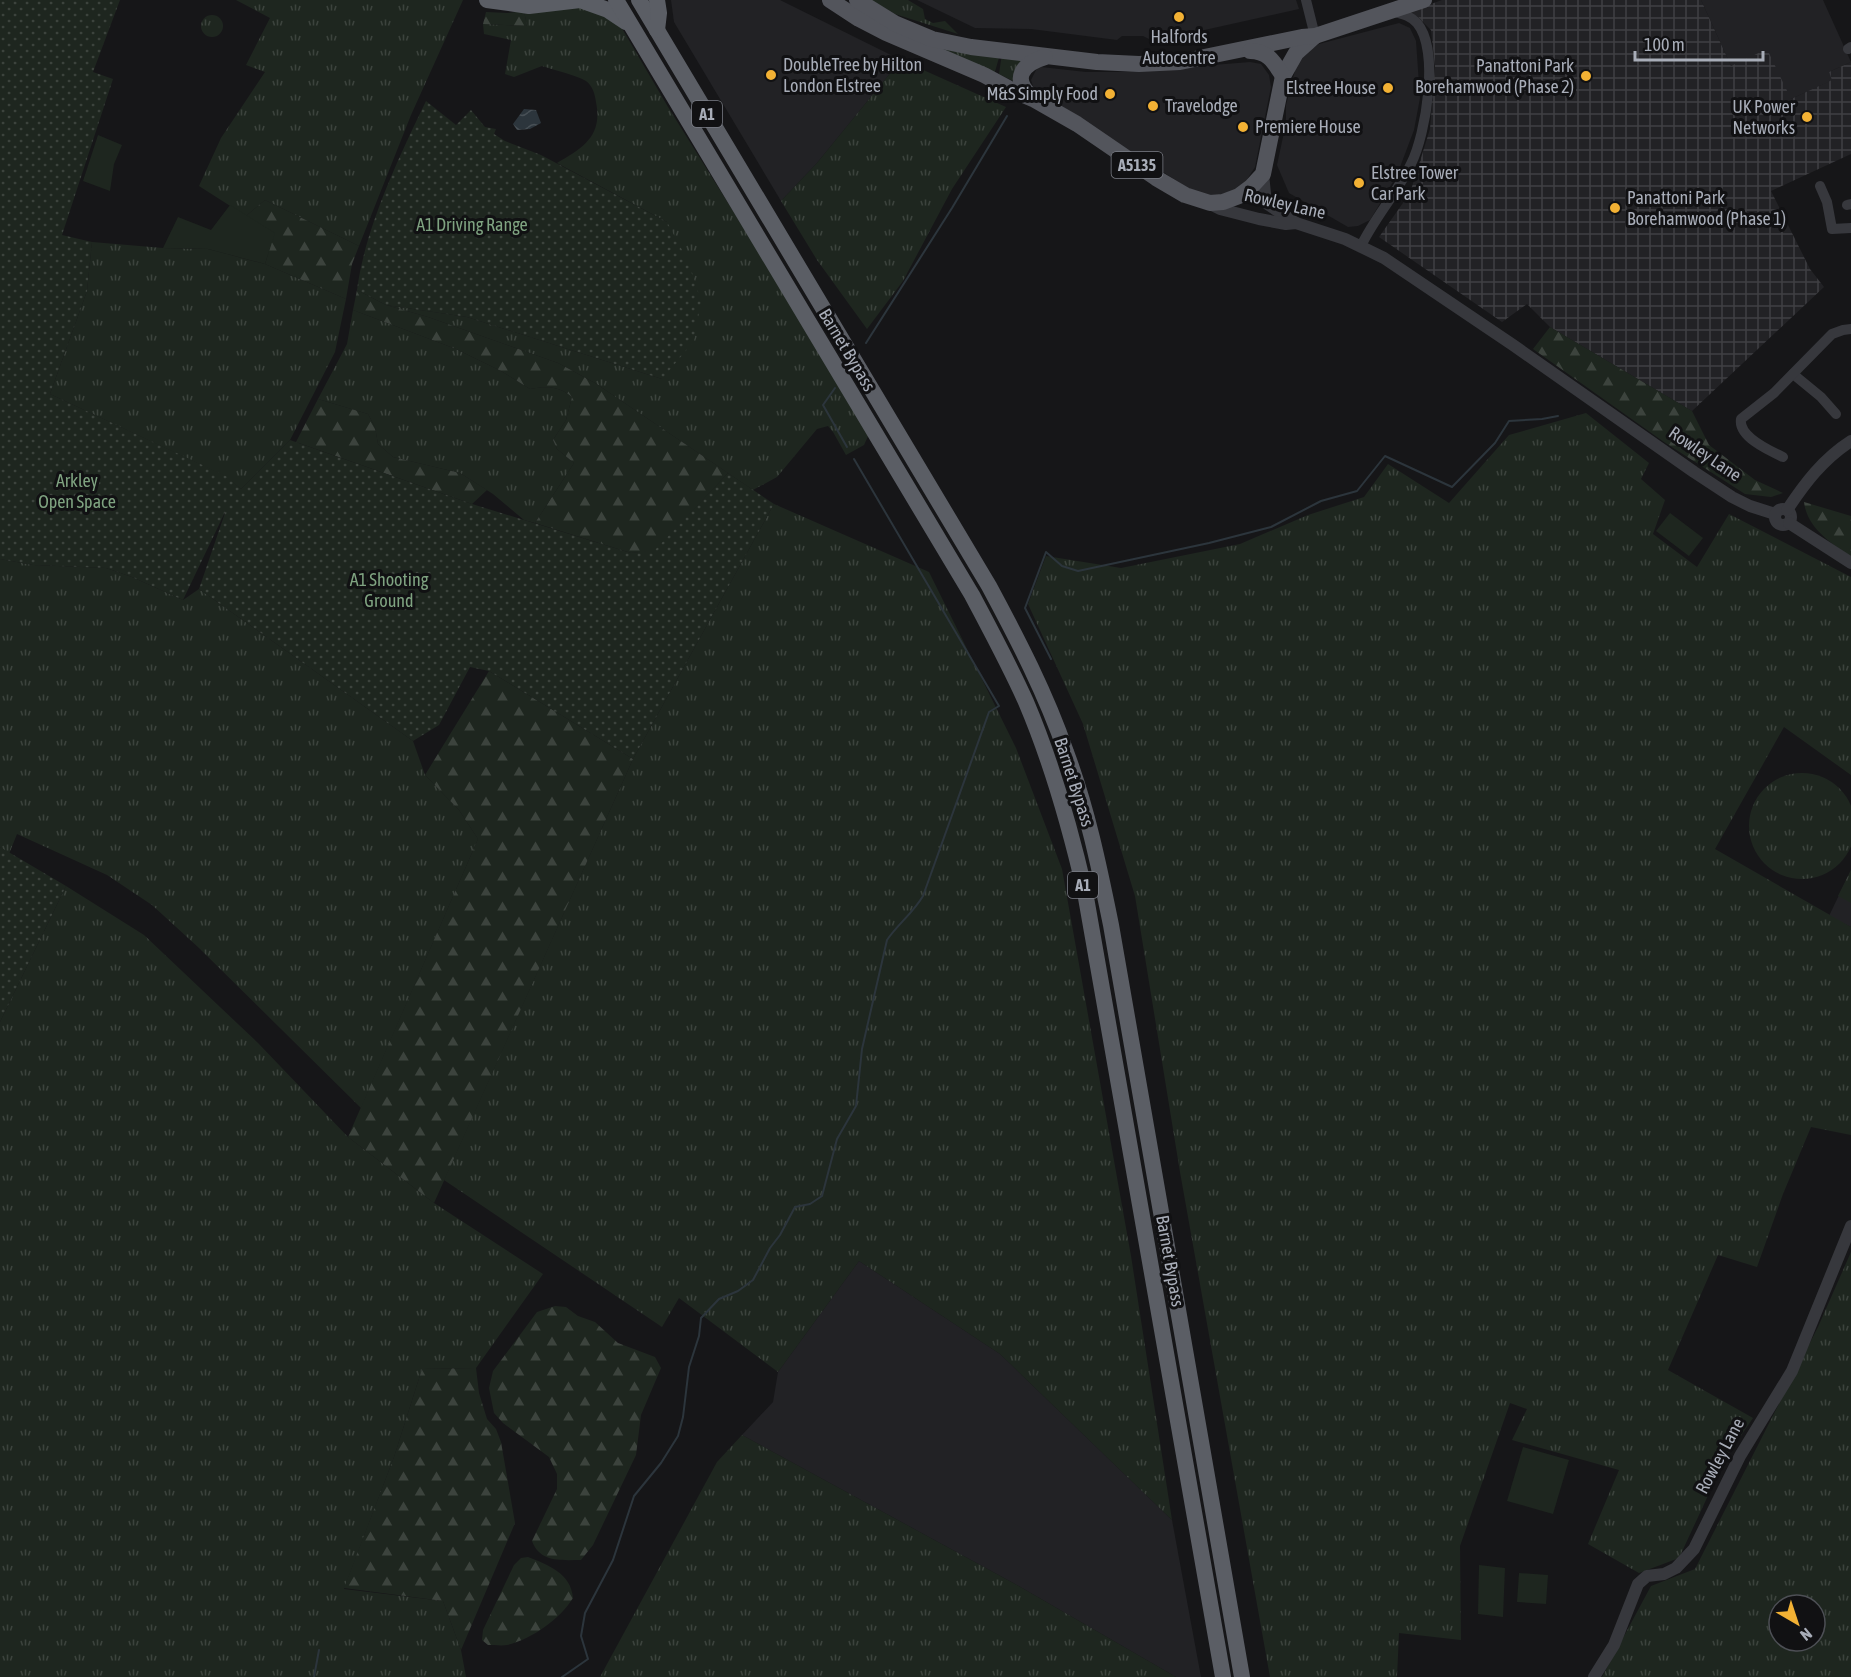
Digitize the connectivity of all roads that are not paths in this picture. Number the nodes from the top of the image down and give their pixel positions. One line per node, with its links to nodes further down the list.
1 (486, 0): 9 (highway)
2 (616, 0): 11 (highway, Barnet Bypass / A1)
3 (639, 0): 12 (highway, Barnet Bypass / A1)
4 (657, 0): 12 (highway)
5 (830, 0): 17 (main road, Rowley Lane / A5135)
6 (858, 0): 15 (main road)
7 (1306, 0): 13 (street)
8 (1424, 0): 10 (main road)
9 (521, 1): 11 (highway)
10 (1397, 10): 13 (main road); 23 (street)
11 (631, 24): 32 (highway, Barnet Bypass / A1)
12 (657, 30): 33 (highway, Barnet Bypass / A1)
13 (1315, 36): 14 (main road); 16 (main road)
14 (1240, 51): 15 (main road); 16 (main road)
15 (1047, 56): 17 (main road)
16 (1283, 76): 18 (main road)
17 (1035, 100): 20 (main road, Rowley Lane / A5135)
18 (1263, 174): 20 (main road); 21 (street)
19 (1820, 186): 22 (street)
20 (1210, 203): 21 (street, Rowley Lane)
21 (1296, 223): 23 (street, Rowley Lane)
22 (1851, 228)
23 (1361, 246): 29 (street, Rowley Lane)
24 (1851, 329): 25 (street)
25 (1793, 374): 26 (street); 28 (street)
26 (1836, 414)
27 (1849, 447): 29 (street)
28 (1783, 457)
29 (1788, 516): 30 (street)
30 (1851, 563)
31 (1851, 1226): 34 (street, Rowley Lane)
32 (1223, 1677)
33 (1242, 1677)
34 (1594, 1677)

